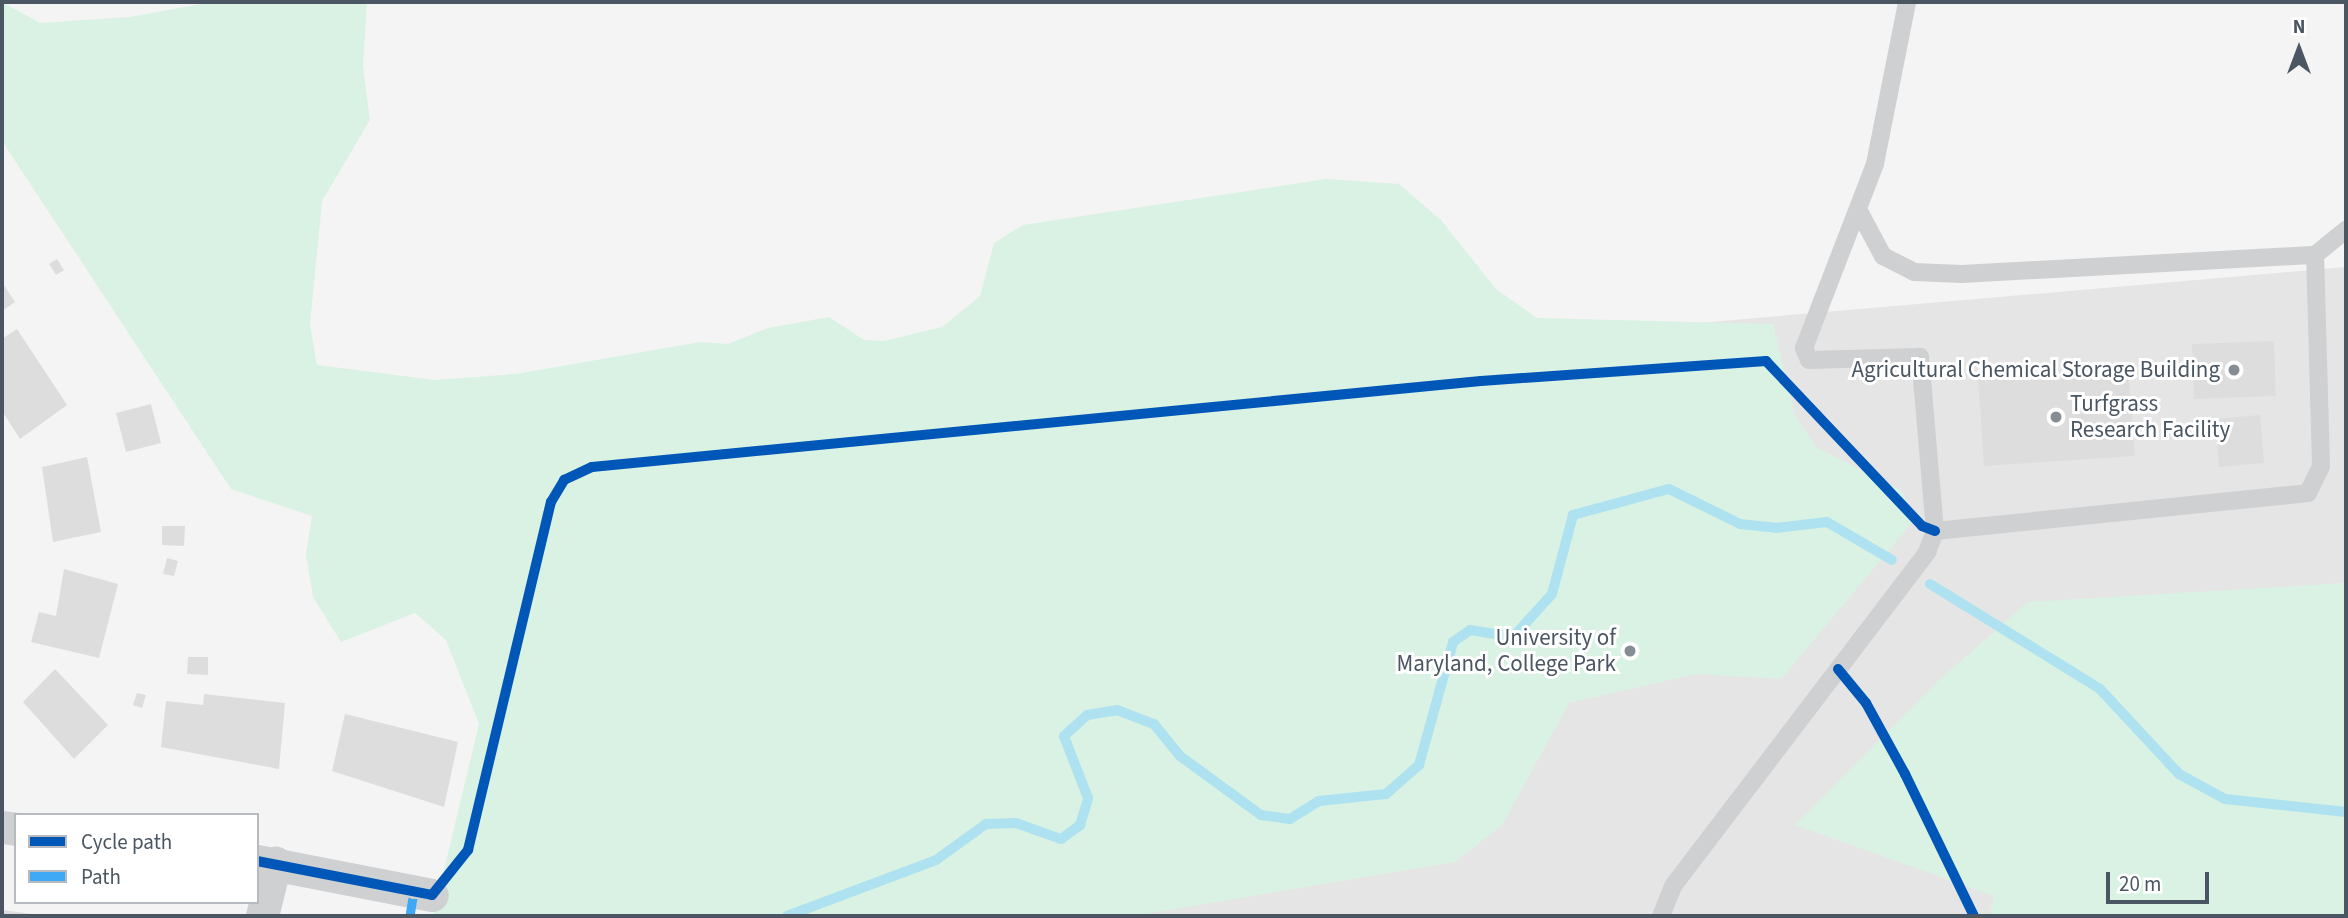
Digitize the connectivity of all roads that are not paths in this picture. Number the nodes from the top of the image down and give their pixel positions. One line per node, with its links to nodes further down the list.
1 (1907, 2): 2 (lane)
2 (1860, 213): 4 (lane); 5 (lane)
3 (2346, 230): 4 (lane)
4 (2315, 254): 5 (lane)
5 (1935, 531): 9 (lane)
6 (266, 862): 7 (street); 8 (street)
7 (432, 895)
8 (262, 916)
9 (1661, 916)

